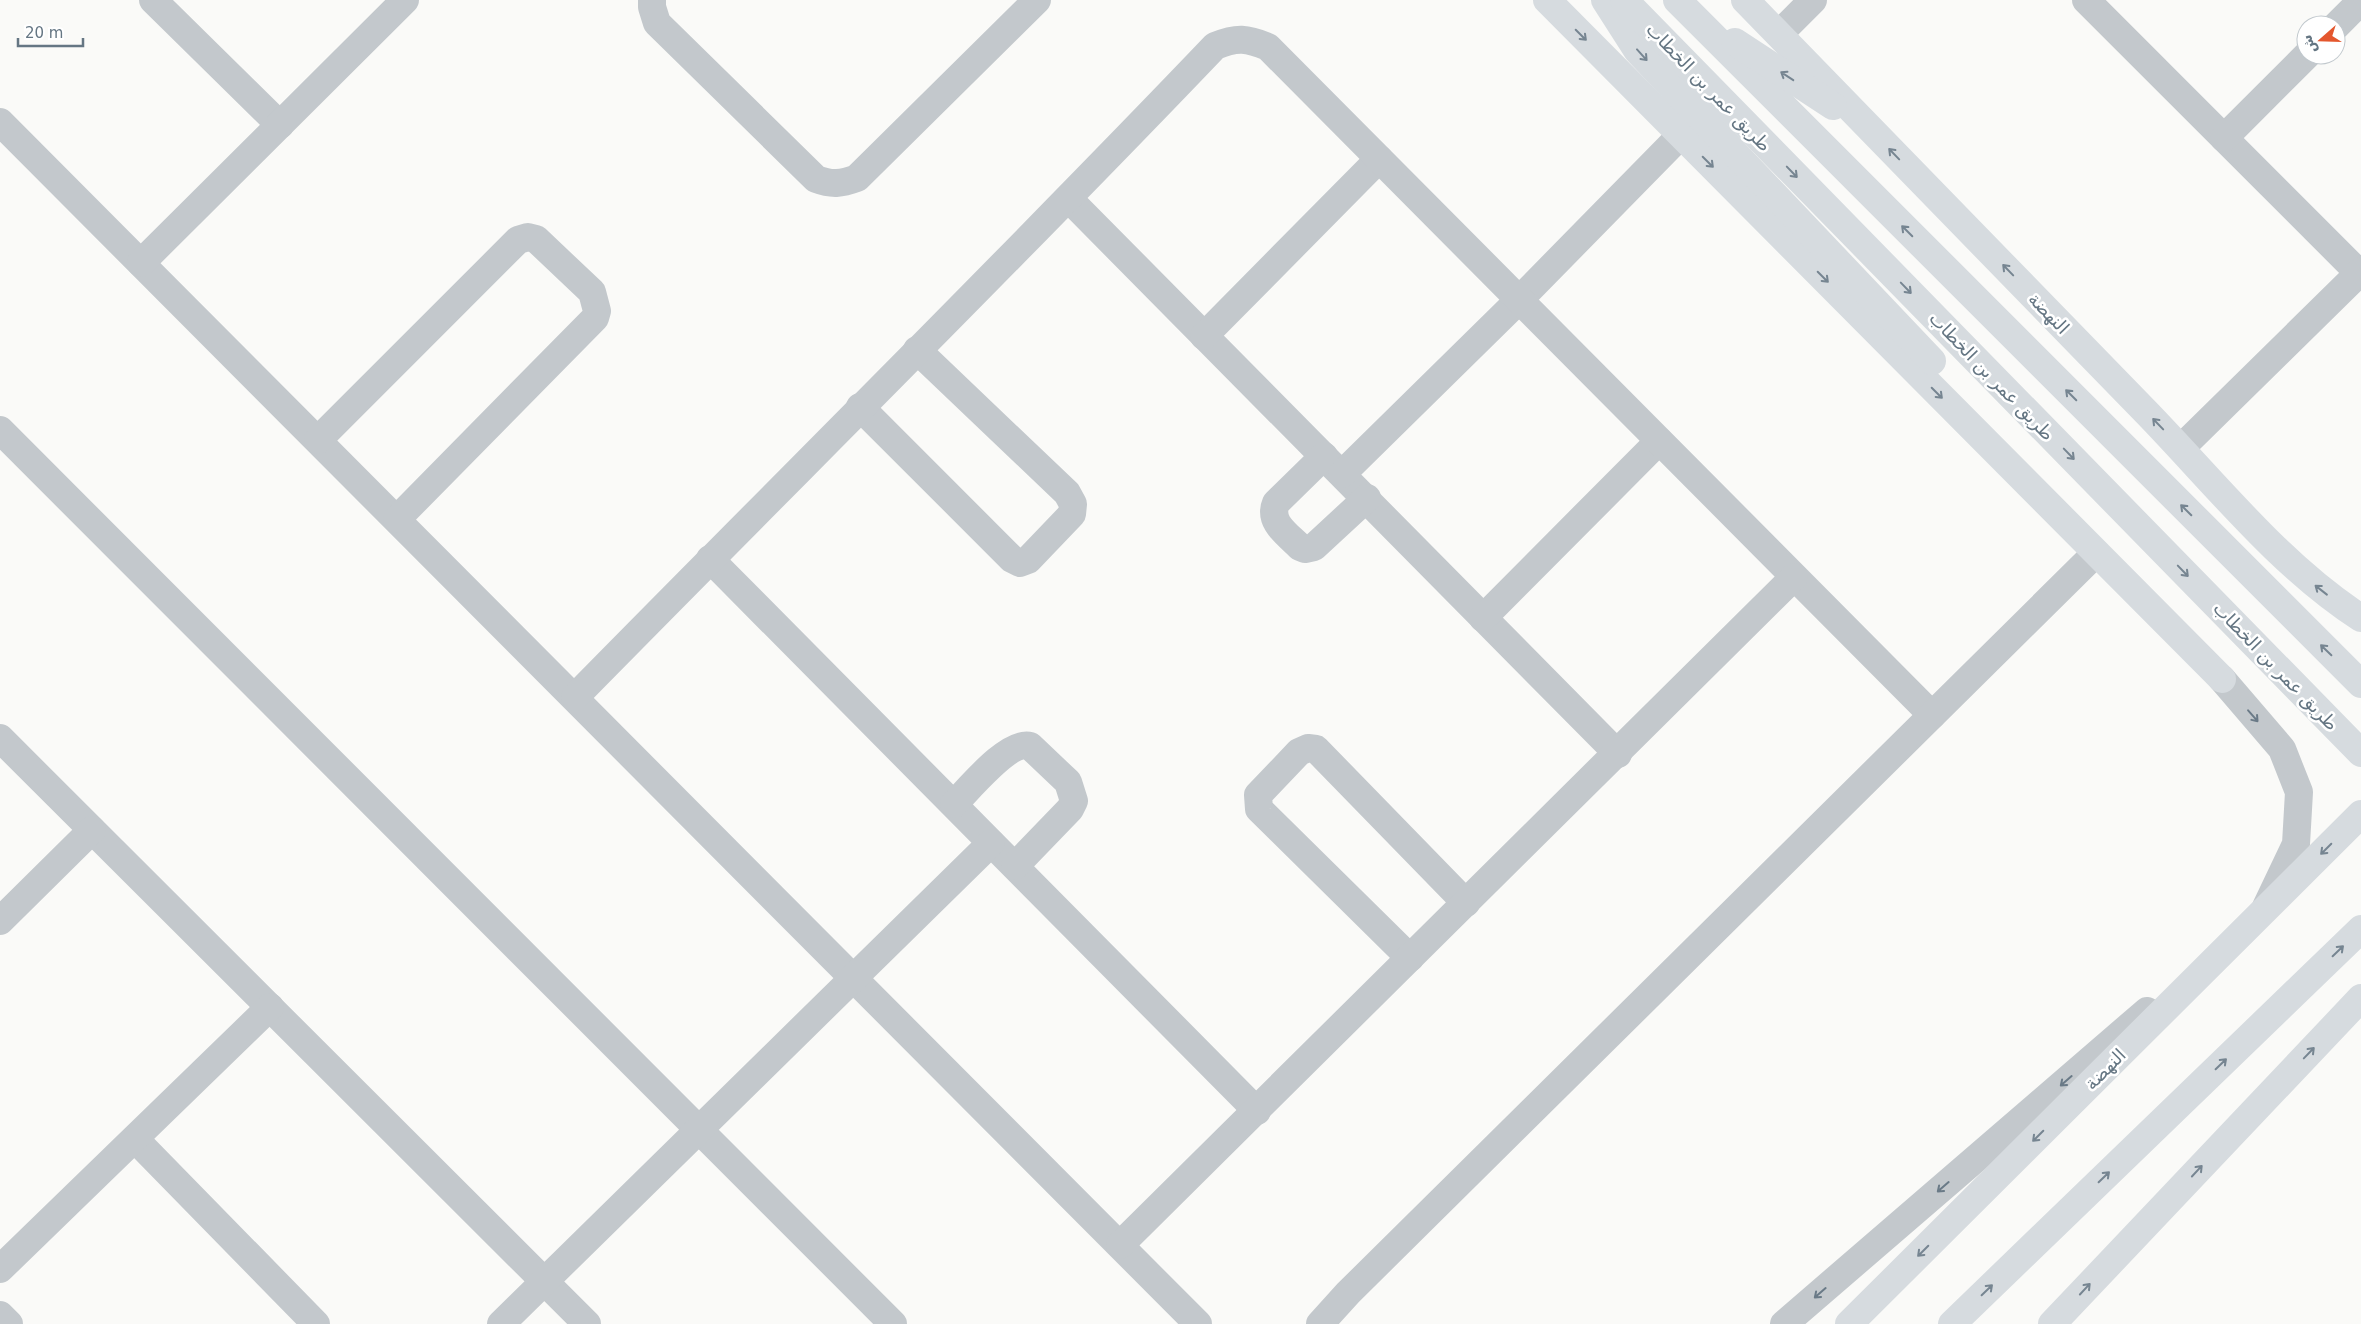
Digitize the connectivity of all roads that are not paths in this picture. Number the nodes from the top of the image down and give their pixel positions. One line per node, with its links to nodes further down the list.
1 (153, 0): 17 (street)
2 (406, 0): 17 (street)
3 (652, 0): 4 (street)
4 (1038, 0)
5 (1547, 0): 19 (main road, one-way to 19)
6 (1605, 0): 34 (main road, one-way to 34)
7 (1624, 0): 49 (main road, طريق عمر بن الخطاب, one-way to 49)
8 (1745, 0): 14 (main road, النهضة)
9 (1813, 0): 14 (street)
10 (2361, 1): 13 (street)
11 (2092, 2): 20 (street)
12 (1683, 6): 18 (main road, one-way to 12); 43 (main road, one-way to 12)
13 (2346, 16)
14 (1779, 34): 18 (main road, النهضة)
15 (2297, 65): 20 (street)
16 (0, 122): 23 (street)
17 (280, 125): 23 (street)
18 (1872, 131): 32 (main road, النهضة, one-way to 18)
19 (1681, 135): 25 (street); 34 (main road, one-way to 34)
20 (2224, 138): 24 (street)
21 (1379, 159): 22 (street); 25 (street); 26 (street)
22 (1069, 199): 26 (street); 27 (street)
23 (141, 263): 30 (street)
24 (2360, 272): 32 (street)
25 (1520, 299): 31 (street); 33 (street)
26 (1204, 336): 33 (street)
27 (917, 350): 28 (street); 28 (street)
28 (860, 407): 39 (street)
29 (0, 430): 65 (street)
30 (318, 440): 36 (street); 36 (street)
31 (1659, 441): 40 (street); 41 (street)
32 (2181, 448): 37 (main road, النهضة)
33 (1333, 465): 35 (street); 35 (street)
34 (2037, 493): 38 (main road)
35 (1367, 498): 41 (street)
36 (397, 519): 46 (street)
37 (2272, 544): 42 (main road, النهضة, one-way to 37); 43 (main road)
38 (2096, 552): 44 (main road); 47 (street)
39 (710, 559): 46 (street); 51 (street)
40 (1794, 577): 47 (street); 50 (street)
41 (1483, 618): 50 (street)
42 (2361, 618)
43 (2305, 629): 45 (main road, one-way to 43)
44 (2222, 679): 57 (street, one-way to 57)
45 (2361, 684)
46 (574, 697): 61 (street)
47 (1932, 715): 77 (street)
48 (3, 749): 53 (street)
49 (2361, 753)
50 (1618, 754): 56 (street)
51 (954, 804): 54 (street); 55 (street)
52 (2361, 814): 57 (main road, النهضة, one-way to 57)
53 (92, 830): 58 (street); 63 (street)
54 (991, 843): 55 (street); 61 (street)
55 (1015, 866): 64 (street)
56 (1466, 903): 60 (street); 60 (street)
57 (2266, 909): 78 (street, one-way to 78); 79 (main road, النهضة, one-way to 79)
58 (0, 921)
59 (2361, 929): 80 (main road, one-way to 59)
60 (1410, 958): 64 (street)
61 (854, 977): 65 (street); 67 (street)
62 (2361, 998): 81 (main road, one-way to 62)
63 (270, 1006): 66 (street); 69 (street)
64 (1257, 1111): 67 (street)
65 (699, 1130): 69 (street); 75 (street)
66 (135, 1139): 68 (street); 72 (street)
67 (1120, 1246): 76 (street)
68 (0, 1269)
69 (544, 1281): 73 (street); 74 (street)
70 (0, 1315): 71 (street)
71 (9, 1324)
72 (316, 1324)
73 (500, 1324)
74 (586, 1324)
75 (892, 1324)
76 (1198, 1324)
77 (1320, 1324)
78 (1784, 1324)
79 (1850, 1324)
80 (1952, 1324)
81 (2052, 1324)

